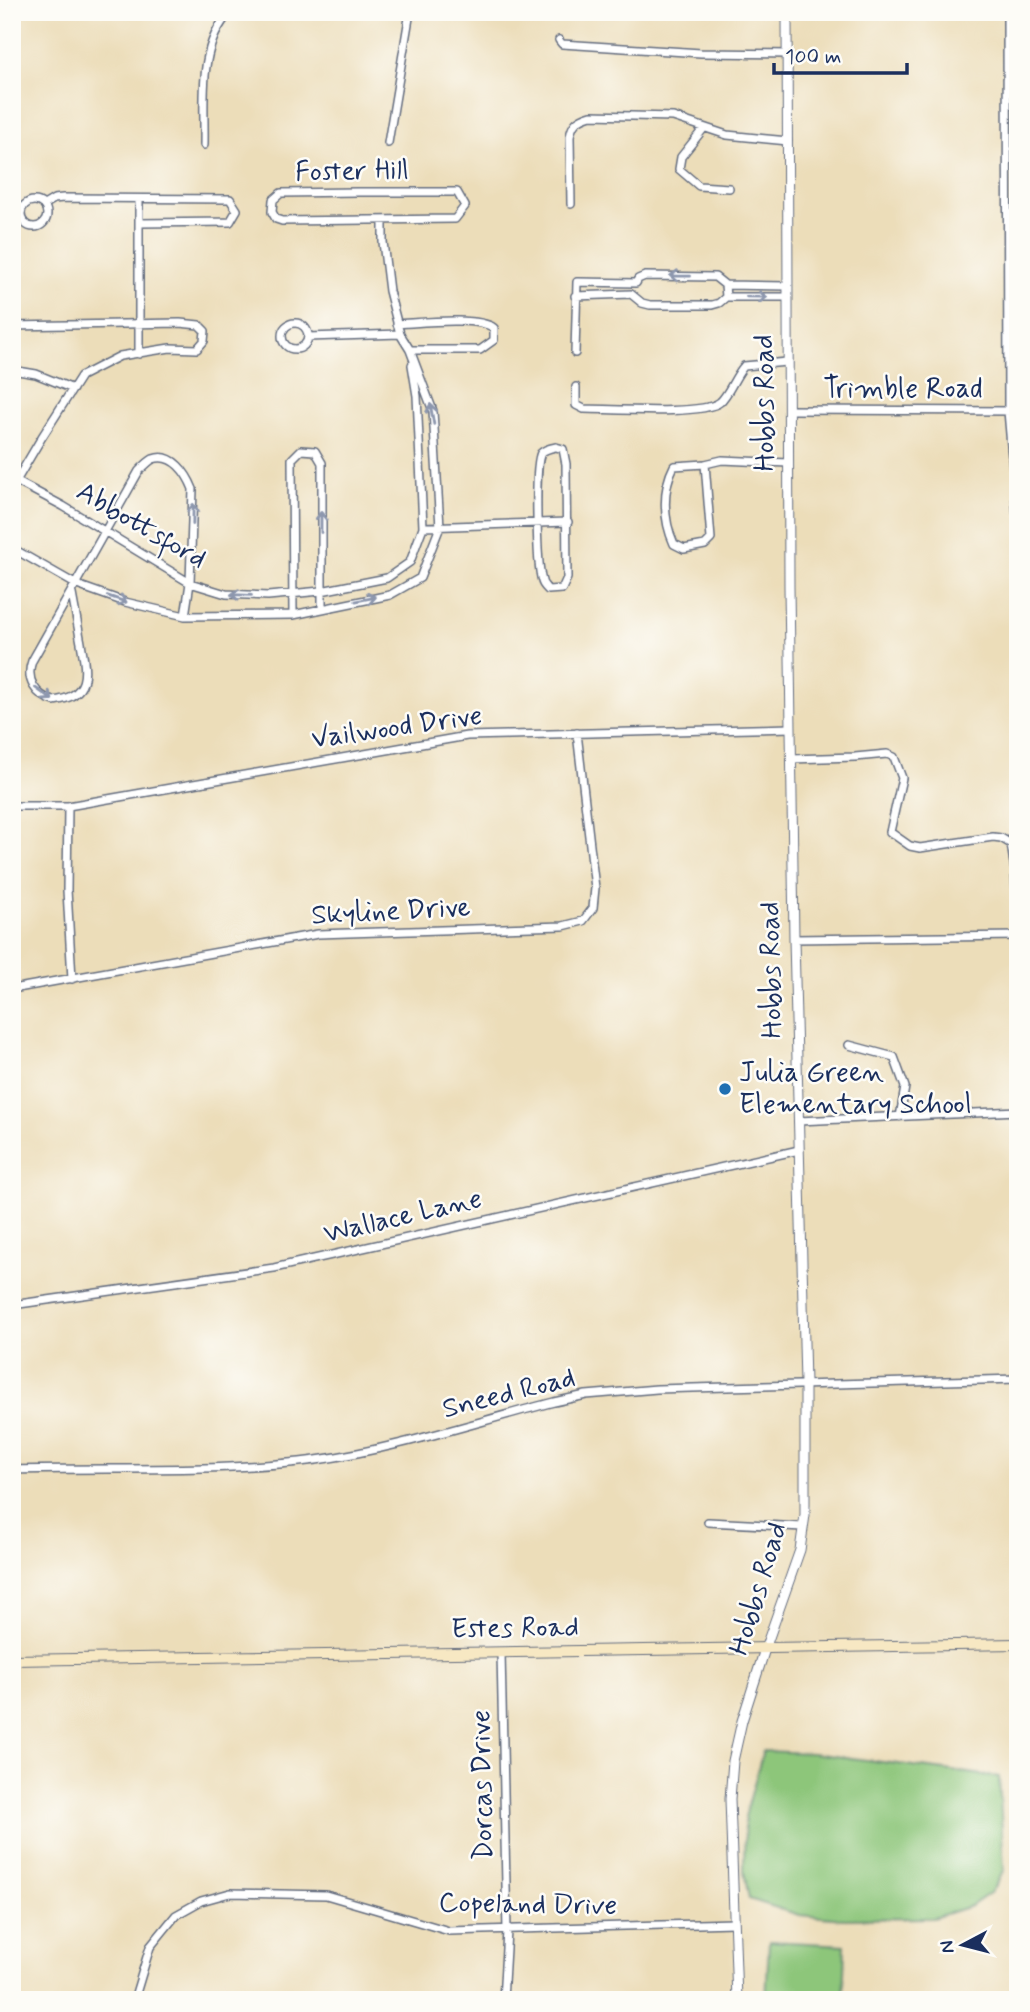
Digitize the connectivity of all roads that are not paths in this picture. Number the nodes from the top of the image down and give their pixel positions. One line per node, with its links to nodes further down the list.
1 (230, 12): 10 (street)
2 (410, 12): 9 (street)
3 (787, 12): 6 (street, Hobbs Road)
4 (1007, 12): 37 (street)
5 (559, 40): 6 (street)
6 (788, 54): 8 (street, Hobbs Road)
7 (704, 128): 8 (street); 11 (street); 13 (street)
8 (788, 141): 19 (street, Hobbs Road)
9 (388, 143)
10 (204, 145)
11 (729, 188)
12 (139, 199): 14 (street); 16 (street); 16 (street)
13 (571, 204)
14 (44, 205)
15 (383, 220): 15 (street, Foster Hill); 24 (street, Abbottsford)
16 (139, 223): 25 (street)
17 (636, 283): 18 (street, one-way to 17); 20 (street); 22 (street)
18 (725, 285): 19 (street); 21 (street)
19 (787, 286): 23 (street, Hobbs Road)
20 (575, 296): 22 (street); 30 (street)
21 (726, 296): 22 (street); 23 (street, one-way to 23)
22 (636, 298)
23 (788, 298): 32 (street, Hobbs Road)
24 (397, 324): 27 (street, Abbottsford); 29 (street)
25 (139, 325): 26 (street); 31 (street); 31 (street)
26 (12, 326)
27 (400, 334): 28 (street); 29 (street, Abbottsford)
28 (308, 337)
29 (410, 350): 46 (street, Abbottsford); 47 (street, Abbottsford, one-way to 29)
30 (575, 353)
31 (139, 354): 35 (street)
32 (787, 362): 34 (street); 36 (street, Hobbs Road)
33 (12, 369): 35 (street)
34 (576, 387)
35 (73, 389): 41 (street)
36 (788, 410): 37 (street, Trimble Road); 39 (street, Hobbs Road)
37 (1008, 411): 38 (street, Trimble Road); 45 (street)
38 (1018, 411)
39 (788, 463): 40 (street); 58 (street, Hobbs Road)
40 (705, 464): 40 (street)
41 (15, 480): 42 (street); 48 (street, Abbottsford)
42 (12, 488)
43 (568, 522): 44 (street); 44 (street); 44 (street)
44 (537, 524): 47 (street)
45 (1018, 526)
46 (423, 527): 47 (street); 52 (street, Abbottsford)
47 (440, 527): 55 (street, Abbottsford, one-way to 47)
48 (105, 532): 50 (street, Abbottsford); 50 (street, one-way to 48); 51 (street)
49 (12, 548): 51 (street, Abbottsford)
50 (190, 583): 53 (street, Abbottsford, one-way to 50); 57 (street)
51 (77, 584): 54 (street); 57 (street, Abbottsford, one-way to 57)
52 (321, 591): 53 (street, Abbottsford); 53 (street, one-way to 53); 55 (street)
53 (293, 593): 56 (street)
54 (72, 594): 54 (street, one-way to 54)
55 (322, 608): 56 (street, Abbottsford)
56 (293, 615): 57 (street, Abbottsford)
57 (186, 616)
58 (791, 728): 59 (street, Vailwood Drive); 60 (street, Hobbs Road)
59 (577, 733): 62 (street, Vailwood Drive); 66 (street, Skyline Drive)
60 (792, 759): 63 (street); 65 (street, Hobbs Road)
61 (12, 806): 62 (street, Vailwood Drive)
62 (68, 806): 66 (street)
63 (1016, 889)
64 (1018, 936): 65 (street)
65 (794, 939): 71 (street, Hobbs Road)
66 (72, 979): 67 (street, Skyline Drive)
67 (12, 989)
68 (849, 1045): 70 (street)
69 (1018, 1111): 70 (street)
70 (900, 1117): 71 (street)
71 (798, 1121): 72 (street, Hobbs Road)
72 (799, 1150): 73 (street, Wallace Lane); 75 (street, Hobbs Road)
73 (12, 1305)
74 (1018, 1379): 75 (street, Sneed Road)
75 (805, 1383): 76 (street, Sneed Road); 78 (street, Hobbs Road)
76 (12, 1470)
77 (708, 1522): 78 (street)
78 (803, 1527): 80 (street, Hobbs Road)
79 (1018, 1644): 80 (main road, Estes Road)
80 (765, 1649): 81 (main road, Estes Road); 83 (street, Hobbs Road)
81 (501, 1653): 82 (main road, Estes Road); 84 (street, Dorcas Drive)
82 (12, 1660)
83 (734, 1923): 84 (street, Copeland Drive); 87 (street, Hobbs Road)
84 (507, 1931): 85 (street, Copeland Drive); 86 (street, Dorcas Drive)
85 (134, 2000)
86 (503, 2000)
87 (737, 2000)

